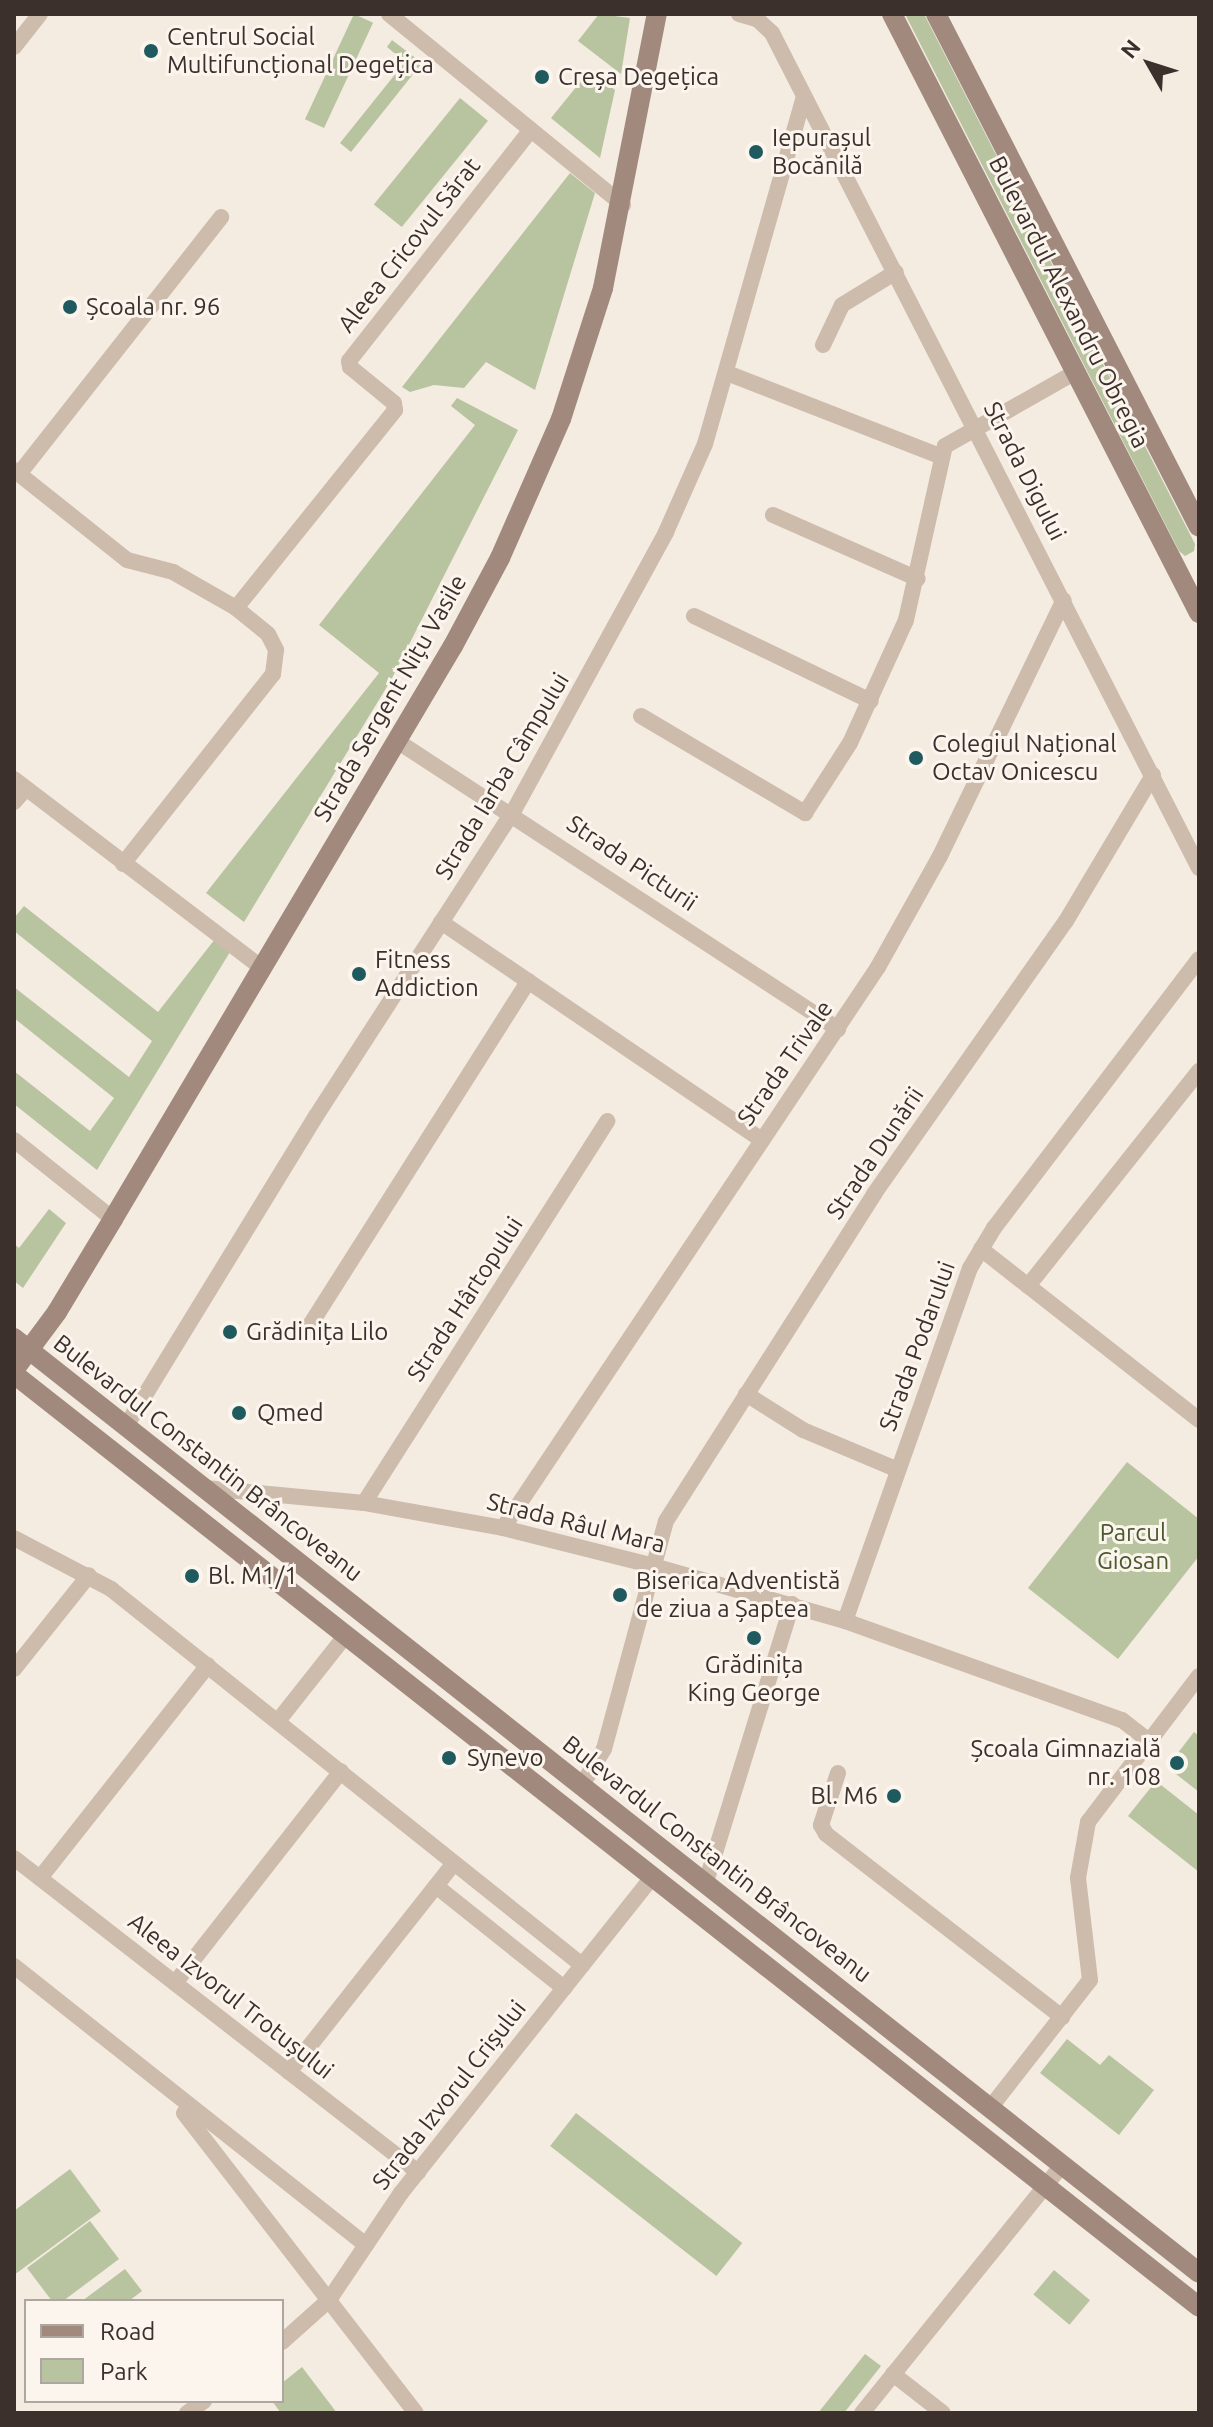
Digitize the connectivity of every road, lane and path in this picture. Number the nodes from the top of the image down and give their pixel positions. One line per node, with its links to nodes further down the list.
1 (40, 14): 7 (street)
2 (389, 14): 9 (street)
3 (657, 14): 10 (main road, Strada Sergent Nițu Vasile)
4 (739, 14): 8 (street, Strada Digului)
5 (892, 14): 14 (main road, Bulevardul Alexandru Obregia)
6 (936, 14): 20 (main road, Bulevardul Alexandru Obregia)
7 (16, 39)
8 (804, 97): 12 (street, Strada Digului); 15 (street, Strada Iarba Câmpului)
9 (531, 130): 10 (street); 24 (street, Aleea Cricovul Sărat)
10 (623, 205): 29 (main road, Strada Sergent Nițu Vasile)
11 (221, 217): 18 (street)
12 (896, 272): 13 (street); 16 (street, Strada Digului)
13 (823, 345)
14 (1076, 372): 16 (street); 22 (main road, Bulevardul Alexandru Obregia)
15 (727, 373): 17 (street); 33 (street, Strada Iarba Câmpului)
16 (975, 425): 17 (street); 23 (street, Strada Digului)
17 (940, 456): 21 (street)
18 (16, 472): 24 (street)
19 (773, 515): 21 (street)
20 (1199, 527)
21 (918, 579): 27 (street)
22 (1192, 583): 25 (main road, Bulevardul Alexandru Obregia)
23 (1064, 600): 30 (street, Strada Digului); 40 (street, Strada Trivale)
24 (236, 608): 34 (street)
25 (1199, 613)
26 (694, 616): 27 (street)
27 (871, 701): 28 (street)
28 (641, 716)
29 (397, 741): 33 (street, Strada Picturii); 38 (main road, Strada Sergent Nițu Vasile)
30 (1153, 775): 35 (street, Strada Digului); 51 (street, Strada Dunării)
31 (20, 783): 32 (street); 34 (street)
32 (14, 802)
33 (513, 812): 36 (street, Strada Iarba Câmpului); 40 (street, Strada Picturii)
34 (123, 864): 38 (street)
35 (1199, 868)
36 (441, 922): 39 (street); 53 (street, Strada Iarba Câmpului)
37 (1199, 959): 46 (street, Strada Podarului)
38 (262, 968): 45 (main road, Strada Sergent Nițu Vasile)
39 (528, 981): 44 (street); 48 (street)
40 (838, 1029): 44 (street, Strada Trivale)
41 (1199, 1071): 47 (street)
42 (607, 1121): 56 (street, Strada Hârtopului)
43 (14, 1140): 45 (street)
44 (762, 1140): 57 (street, Strada Trivale)
45 (113, 1219): 49 (main road, Strada Sergent Nițu Vasile)
46 (981, 1249): 47 (street); 54 (street, Strada Podarului)
47 (1028, 1286): 52 (street)
48 (305, 1333)
49 (22, 1344): 50 (main road, Strada Sergent Nițu Vasile); 53 (main road, Bulevardul Constantin Brâncoveanu)
50 (14, 1372): 63 (main road)
51 (746, 1394): 54 (street); 59 (street, Strada Dunării)
52 (1199, 1420)
53 (126, 1426): 55 (main road, Bulevardul Constantin Brâncoveanu)
54 (898, 1470): 62 (street, Strada Podarului)
55 (205, 1488): 56 (street, Strada Râul Mara); 71 (main road, Bulevardul Constantin Brâncoveanu)
56 (364, 1503): 57 (street, Strada Râul Mara)
57 (503, 1528): 59 (street, Strada Râul Mara)
58 (14, 1538): 60 (street)
59 (650, 1565): 61 (street, Strada Râul Mara); 71 (street, Strada Dunării)
60 (89, 1575): 64 (street); 65 (street)
61 (792, 1604): 62 (street, Strada Râul Mara); 76 (street)
62 (845, 1621): 68 (street, Strada Râul Mara)
63 (346, 1635): 67 (street); 74 (main road)
64 (208, 1665): 67 (street); 75 (street)
65 (14, 1669)
66 (1199, 1676): 68 (street)
67 (278, 1721): 69 (street)
68 (1148, 1740): 82 (street)
69 (341, 1771): 73 (street); 80 (street)
70 (838, 1773): 82 (street)
71 (582, 1785): 76 (main road, Bulevardul Constantin Brâncoveanu)
72 (14, 1858): 75 (street, Aleea Izvorul Trotușului)
73 (454, 1863): 77 (street); 78 (street)
74 (653, 1876): 78 (street, Strada Izvorul Crișului); 88 (main road)
75 (40, 1878): 80 (street, Aleea Izvorul Trotușului)
76 (706, 1882): 85 (main road, Bulevardul Constantin Brâncoveanu)
77 (436, 1886): 81 (street); 83 (street)
78 (582, 1965): 81 (street, Strada Izvorul Crișului)
79 (14, 1966): 84 (street)
80 (175, 1983): 83 (street, Aleea Izvorul Trotușului)
81 (564, 1988): 87 (street, Strada Izvorul Crișului)
82 (1062, 2017): 85 (street)
83 (289, 2072): 87 (street, Aleea Izvorul Trotușului)
84 (168, 2093): 89 (street); 91 (street)
85 (990, 2108): 86 (main road, Bulevardul Constantin Brâncoveanu)
86 (1062, 2165): 88 (street); 90 (main road, Bulevardul Constantin Brâncoveanu)
87 (418, 2172): 89 (street, Strada Izvorul Crișului)
88 (1045, 2185): 92 (main road); 94 (street)
89 (366, 2245): 91 (street, Strada Izvorul Crișului)
90 (1199, 2273)
91 (329, 2300): 93 (street, Strada Izvorul Crișului); 95 (street)
92 (1199, 2307)
93 (284, 2340)
94 (893, 2374): 96 (street); 97 (street)
95 (416, 2413)
96 (862, 2413)
97 (943, 2413)

